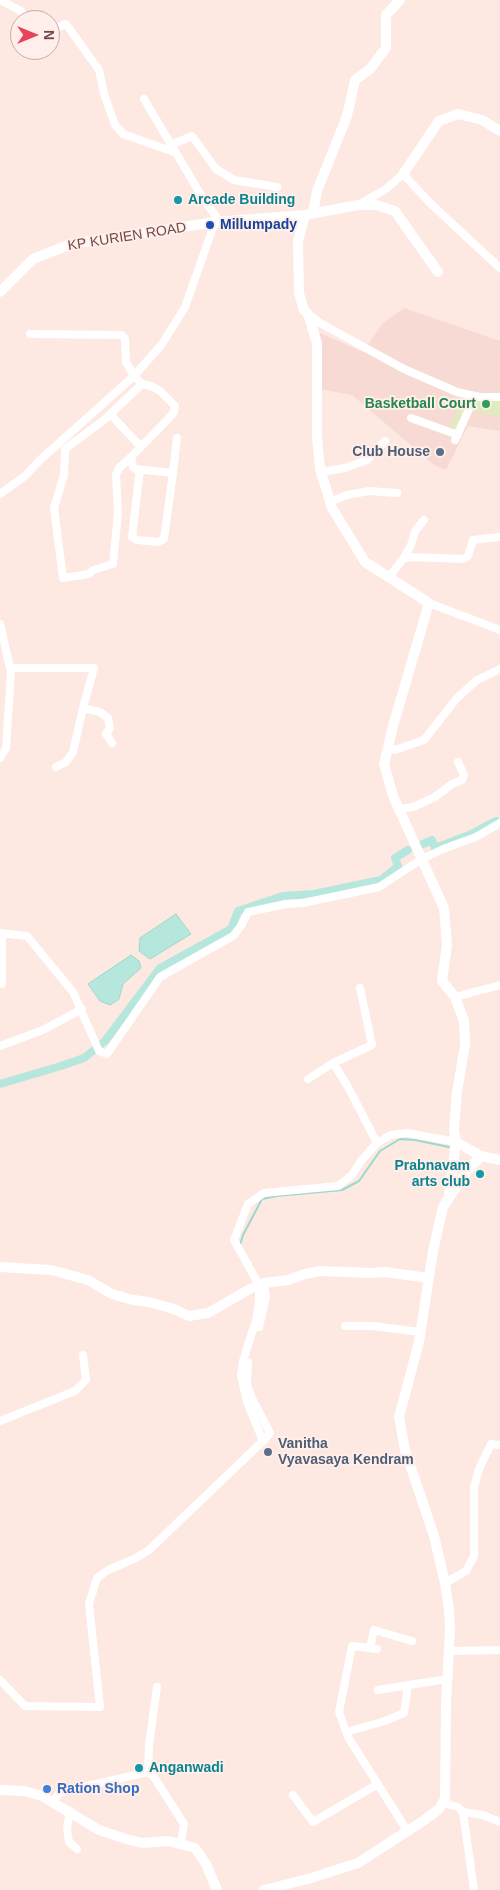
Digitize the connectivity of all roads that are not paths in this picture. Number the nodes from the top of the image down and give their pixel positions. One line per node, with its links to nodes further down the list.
1 (0, 0): 3 (street)
2 (400, 0): 11 (street)
3 (18, 10)
4 (60, 27): 7 (street)
5 (144, 99): 7 (street)
6 (500, 131): 8 (street)
7 (172, 148): 9 (street); 12 (street)
8 (403, 174): 10 (street); 13 (street)
9 (277, 187)
10 (358, 205): 11 (street, KP KURIEN ROAD); 14 (street, KP KURIEN ROAD)
11 (309, 214): 12 (street, KP KURIEN ROAD); 16 (street)
12 (217, 222): 15 (street, KP KURIEN ROAD); 18 (street)
13 (500, 268)
14 (438, 272)
15 (0, 292)
16 (308, 314): 20 (street); 29 (street)
17 (30, 334): 18 (street)
18 (134, 376): 19 (street); 32 (street)
19 (142, 384): 22 (street); 26 (street)
20 (475, 396): 21 (street); 23 (street)
21 (500, 397)
22 (110, 414): 26 (street); 27 (street)
23 (410, 418)
24 (177, 438): 30 (street)
25 (385, 441): 29 (street)
26 (140, 446): 27 (street)
27 (131, 457): 28 (street)
28 (140, 469): 30 (street); 30 (street)
29 (321, 472): 33 (street)
30 (173, 473)
31 (397, 493): 33 (street)
32 (0, 494)
33 (330, 502): 37 (street)
34 (424, 520): 36 (street)
35 (500, 536): 36 (street)
36 (403, 559): 37 (street)
37 (389, 577): 38 (street)
38 (429, 603): 40 (street); 46 (street)
39 (0, 624): 41 (street)
40 (500, 630)
41 (10, 668): 43 (street); 45 (street)
42 (500, 668): 46 (street)
43 (83, 708): 44 (street); 49 (street)
44 (112, 744)
45 (3, 745): 47 (street)
46 (388, 749): 50 (street)
47 (0, 758)
48 (458, 762): 50 (street)
49 (56, 767)
50 (399, 808): 52 (street)
51 (500, 823): 52 (street)
52 (421, 856): 57 (street); 58 (street)
53 (1, 933): 54 (street); 58 (street)
54 (2, 984)
55 (500, 985): 57 (street)
56 (360, 988): 60 (street)
57 (455, 997): 62 (street)
58 (82, 1010): 59 (street)
59 (0, 1046)
60 (333, 1063): 61 (street); 63 (street)
61 (308, 1079)
62 (456, 1142): 63 (street); 64 (street); 66 (street)
63 (377, 1143): 69 (street)
64 (481, 1156): 65 (street); 66 (street)
65 (500, 1160)
66 (450, 1196): 68 (street)
67 (0, 1267): 69 (street)
68 (428, 1278): 69 (street); 71 (street)
69 (262, 1284): 80 (street)
70 (345, 1326): 71 (street)
71 (420, 1332): 75 (street)
72 (83, 1355): 73 (street)
73 (0, 1421)
74 (500, 1445): 75 (street)
75 (445, 1583): 77 (street)
76 (412, 1640): 84 (street)
77 (449, 1650): 78 (street); 79 (street)
78 (500, 1650)
79 (447, 1679): 81 (street); 90 (street)
80 (0, 1680)
81 (408, 1685): 83 (street); 84 (street)
82 (157, 1687): 85 (street)
83 (378, 1690)
84 (346, 1732): 86 (street)
85 (148, 1772): 89 (street); 95 (street)
86 (378, 1784): 88 (street); 94 (street)
87 (0, 1790): 89 (street)
88 (293, 1795)
89 (52, 1802): 91 (street)
90 (443, 1803): 92 (street); 94 (street)
91 (70, 1812): 95 (street); 96 (street)
92 (463, 1812): 93 (street); 99 (street)
93 (500, 1822)
94 (408, 1832): 98 (street)
95 (181, 1843): 97 (street)
96 (77, 1849)
97 (217, 1890)
98 (264, 1890)
99 (474, 1890)

